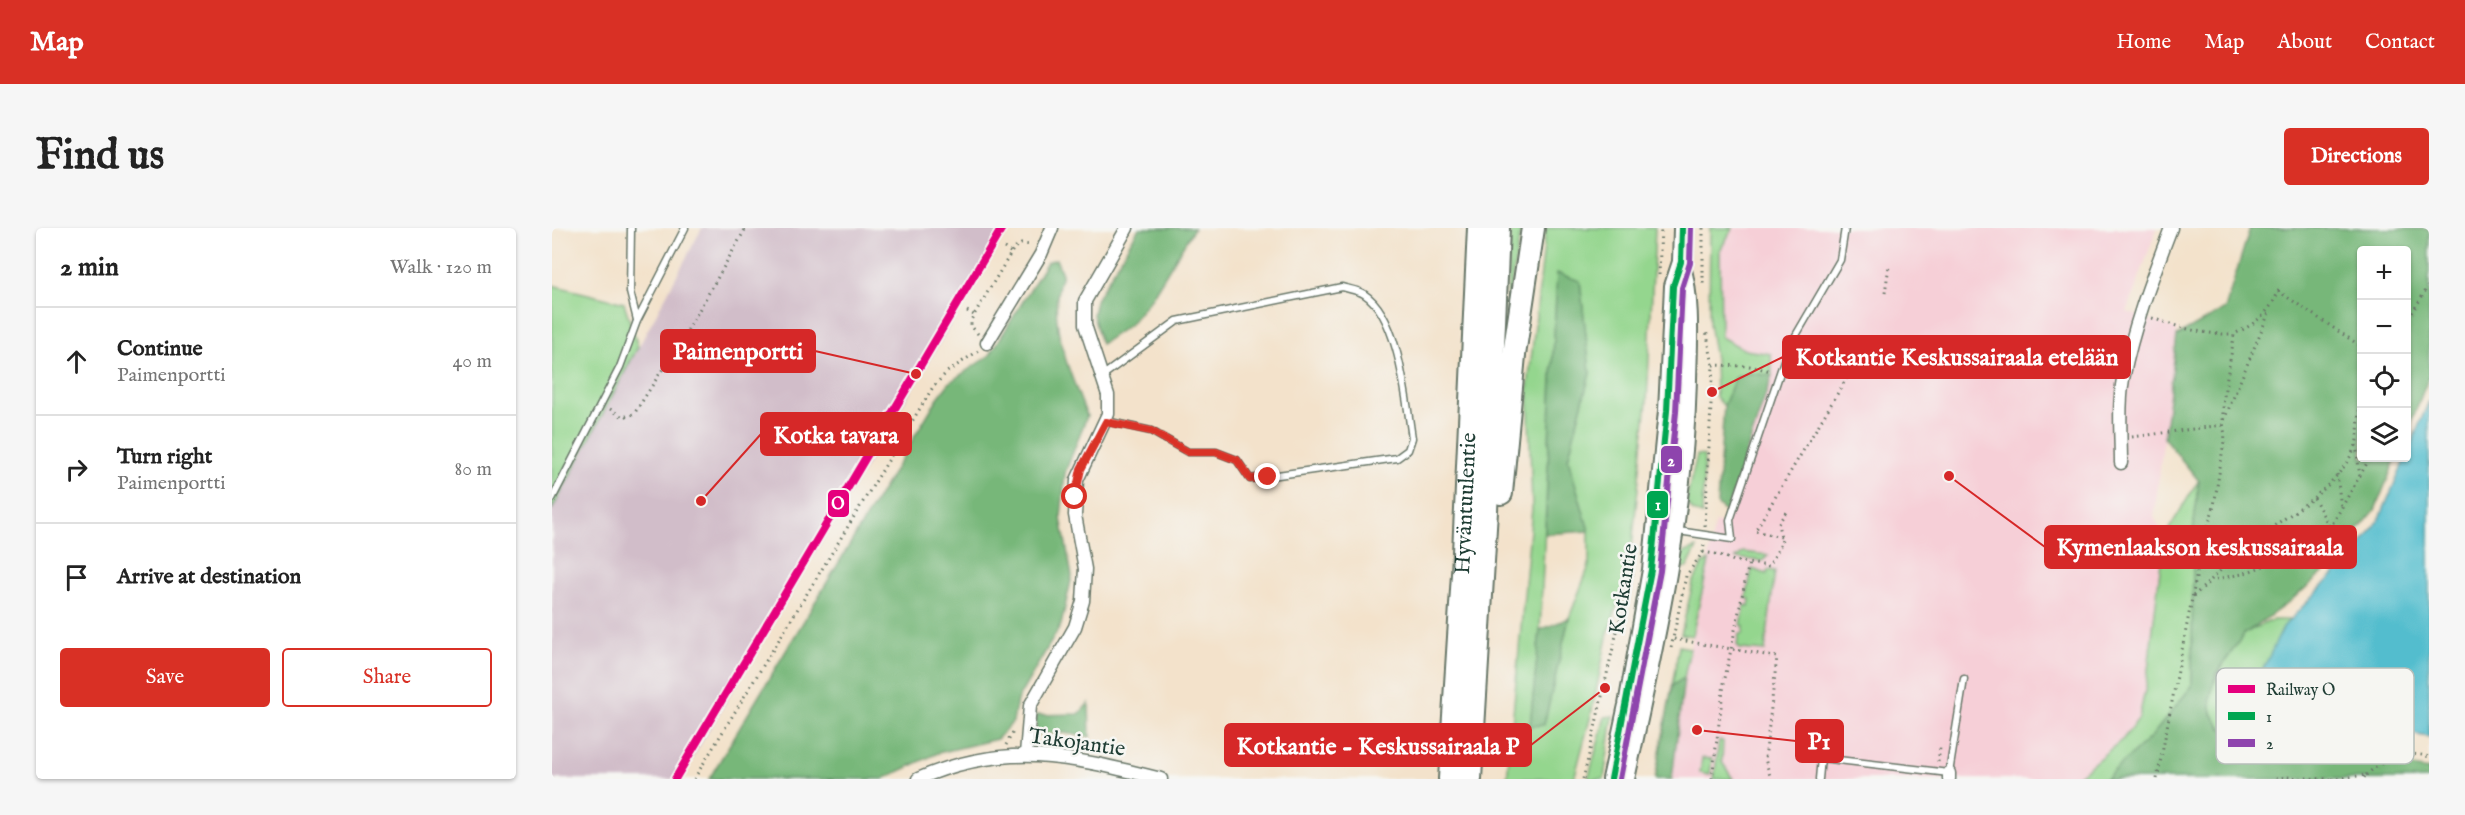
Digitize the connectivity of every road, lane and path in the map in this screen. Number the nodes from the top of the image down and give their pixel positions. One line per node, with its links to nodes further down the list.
1 (631, 228): 30 (lane)
2 (685, 228): 30 (lane)
3 (746, 228): 40 (path)
4 (1052, 228): 33 (street)
5 (1127, 228): 39 (street)
6 (1479, 228): 78 (highway, Hyväntuulentie)
7 (1498, 228): 65 (highway, Hyväntuulentie)
8 (1533, 228): 65 (highway)
9 (1661, 228): 21 (path)
10 (1682, 228): 17 (street, Kotkantie)
11 (1703, 228): 24 (path)
12 (1845, 228): 38 (lane)
13 (2171, 228): 27 (street)
14 (1039, 243): 16 (path)
15 (1004, 248): 16 (path)
16 (1012, 253): 28 (path)
17 (1681, 262): 55 (street, Kotkantie); 57 (street, Kotkantie)
18 (1889, 266): 23 (path)
19 (2429, 285): 29 (path)
20 (2280, 286): 22 (path)
21 (1659, 287)
22 (2278, 291): 25 (path); 34 (path)
23 (1885, 293)
24 (1704, 295)
25 (2272, 305): 32 (path); 43 (path)
26 (967, 311): 28 (path)
27 (2139, 313): 32 (path); 44 (street)
28 (974, 315): 33 (path)
29 (2411, 315)
30 (637, 321): 40 (lane)
31 (1705, 327): 37 (path)
32 (2234, 334): 43 (path)
33 (987, 343): 75 (path)
34 (2357, 344)
35 (1863, 351): 58 (path)
36 (1839, 364): 38 (path)
37 (1713, 365): 38 (path); 54 (path)
38 (1780, 373): 57 (lane)
39 (1102, 377): 42 (street); 42 (lane)
40 (601, 404): 51 (lane)
41 (2360, 408): 45 (path)
42 (1106, 422): 68 (street)
43 (2223, 425): 44 (path); 63 (path)
44 (2121, 437): 47 (street)
45 (2356, 443): 48 (path); 49 (path)
46 (2368, 462): 49 (path)
47 (2121, 463)
48 (2337, 474): 50 (path); 53 (path)
49 (2360, 478): 53 (path)
50 (2314, 497): 56 (path); 62 (path)
51 (552, 499)
52 (1788, 509): 58 (path)
53 (2342, 510): 56 (path)
54 (1706, 516)
55 (1656, 527): 57 (lane); 81 (street, Kotkantie)
56 (2330, 528): 62 (path)
57 (1676, 530): 82 (street, Kotkantie)
58 (1781, 537): 59 (path)
59 (1749, 563): 61 (path); 66 (path)
60 (1635, 568): 80 (path)
61 (1686, 576)
62 (2214, 580): 63 (path)
63 (2193, 596): 87 (path)
64 (1673, 639): 66 (path)
65 (1479, 646): 79 (highway, Hyväntuulentie)
66 (1731, 651): 83 (path); 84 (path)
67 (1964, 679): 73 (lane)
68 (1026, 754): 76 (street, Takojantie); 77 (street, Takojantie)
69 (2414, 755): 70 (path)
70 (2429, 757)
71 (2382, 764): 74 (path)
72 (1915, 770): 73 (lane); 85 (lane); 86 (lane)
73 (1949, 776)
74 (2364, 777): 89 (path)
75 (694, 779)
76 (918, 779)
77 (1161, 779)
78 (1450, 779)
79 (1470, 779)
80 (1583, 779)
81 (1611, 779)
82 (1626, 779)
83 (1712, 779)
84 (1771, 779)
85 (1819, 779)
86 (1913, 779)
87 (2157, 779)
88 (2276, 779): 89 (path)
89 (2332, 779)

